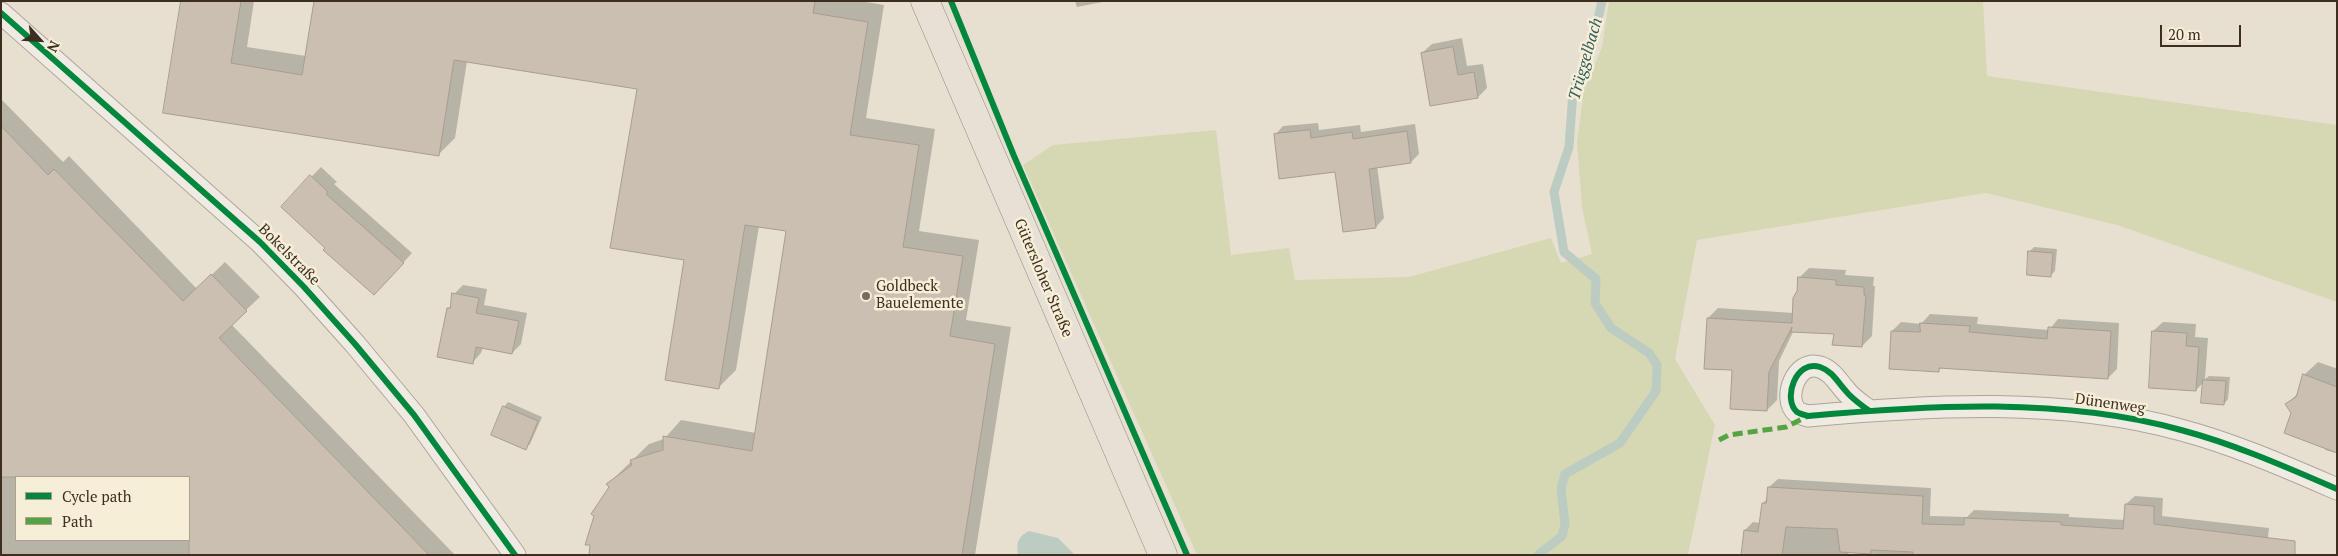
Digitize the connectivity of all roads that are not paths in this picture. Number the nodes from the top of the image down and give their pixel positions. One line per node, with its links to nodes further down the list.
1 (924, 1): 6 (main road, Gütersloher Straße)
2 (1, 13): 5 (street, Bokelstraße)
3 (1868, 410): 4 (street, Dünenweg)
4 (2337, 489)
5 (515, 555)
6 (1163, 555)

